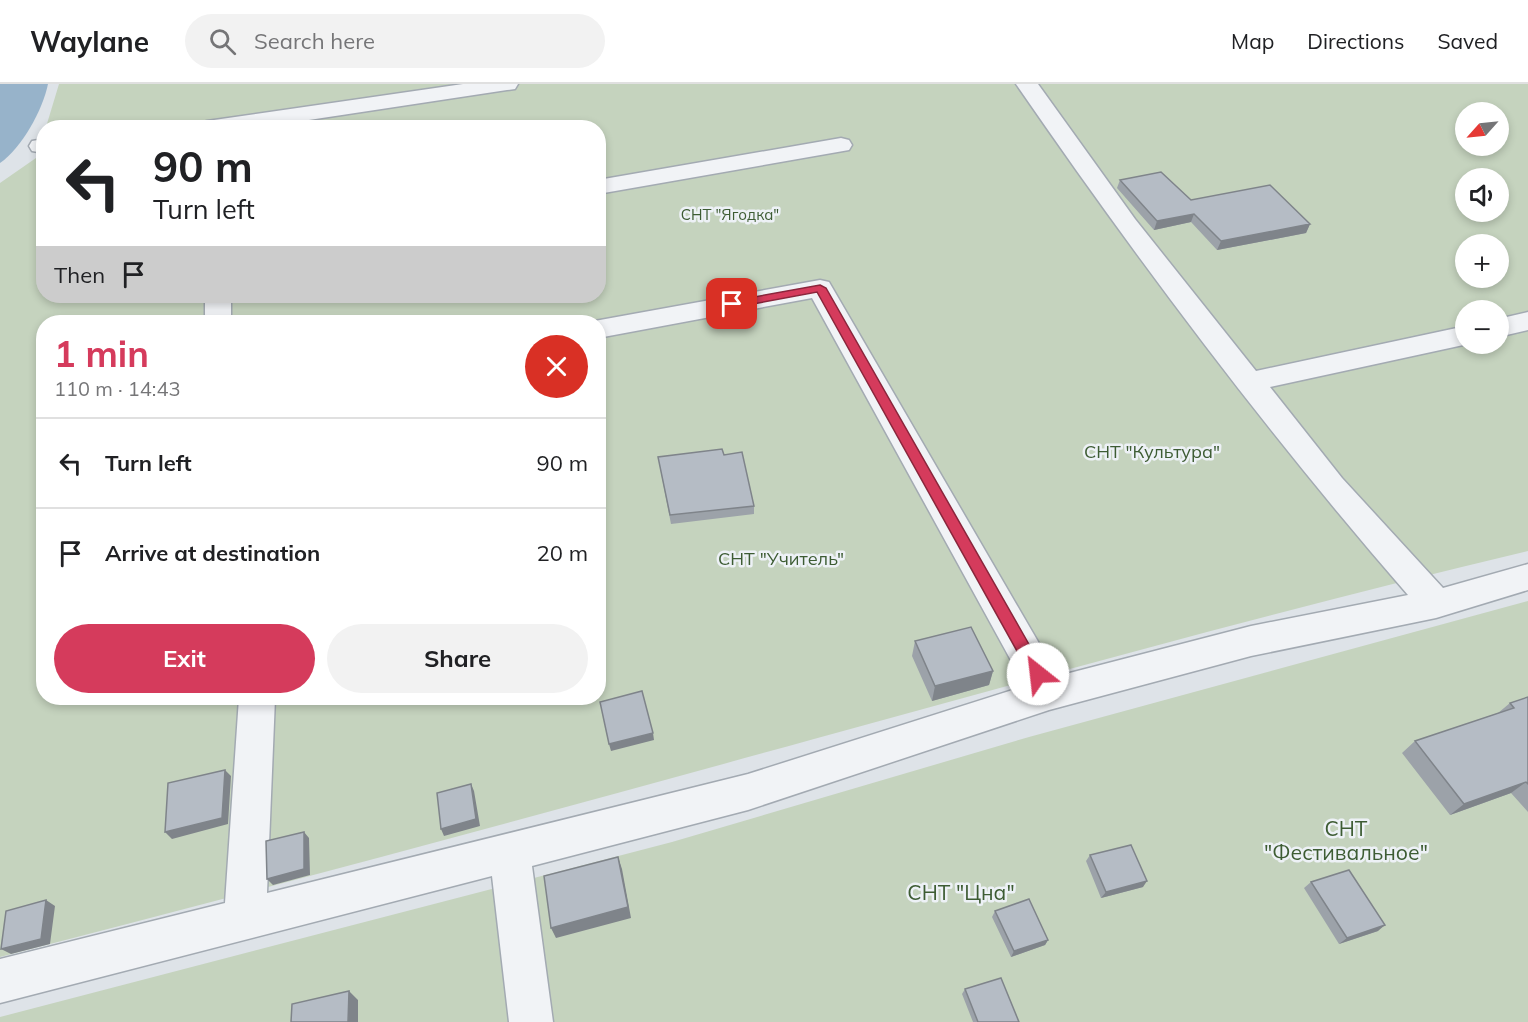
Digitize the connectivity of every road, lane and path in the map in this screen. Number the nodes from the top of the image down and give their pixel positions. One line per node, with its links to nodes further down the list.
1 (507, 84): 3 (street)
2 (1027, 84): 10 (street)
3 (252, 120)
4 (841, 145): 5 (street)
5 (606, 186)
6 (1528, 321): 7 (street)
7 (1509, 325)
8 (606, 328): 13 (street)
9 (1455, 337): 10 (street)
10 (1249, 382): 12 (street)
11 (1528, 577): 12 (street)
12 (1436, 603): 13 (street)
13 (1049, 694): 15 (street)
14 (257, 705): 16 (street)
15 (510, 853): 16 (street); 18 (street)
16 (245, 920): 17 (street)
17 (0, 981)
18 (531, 1022)

